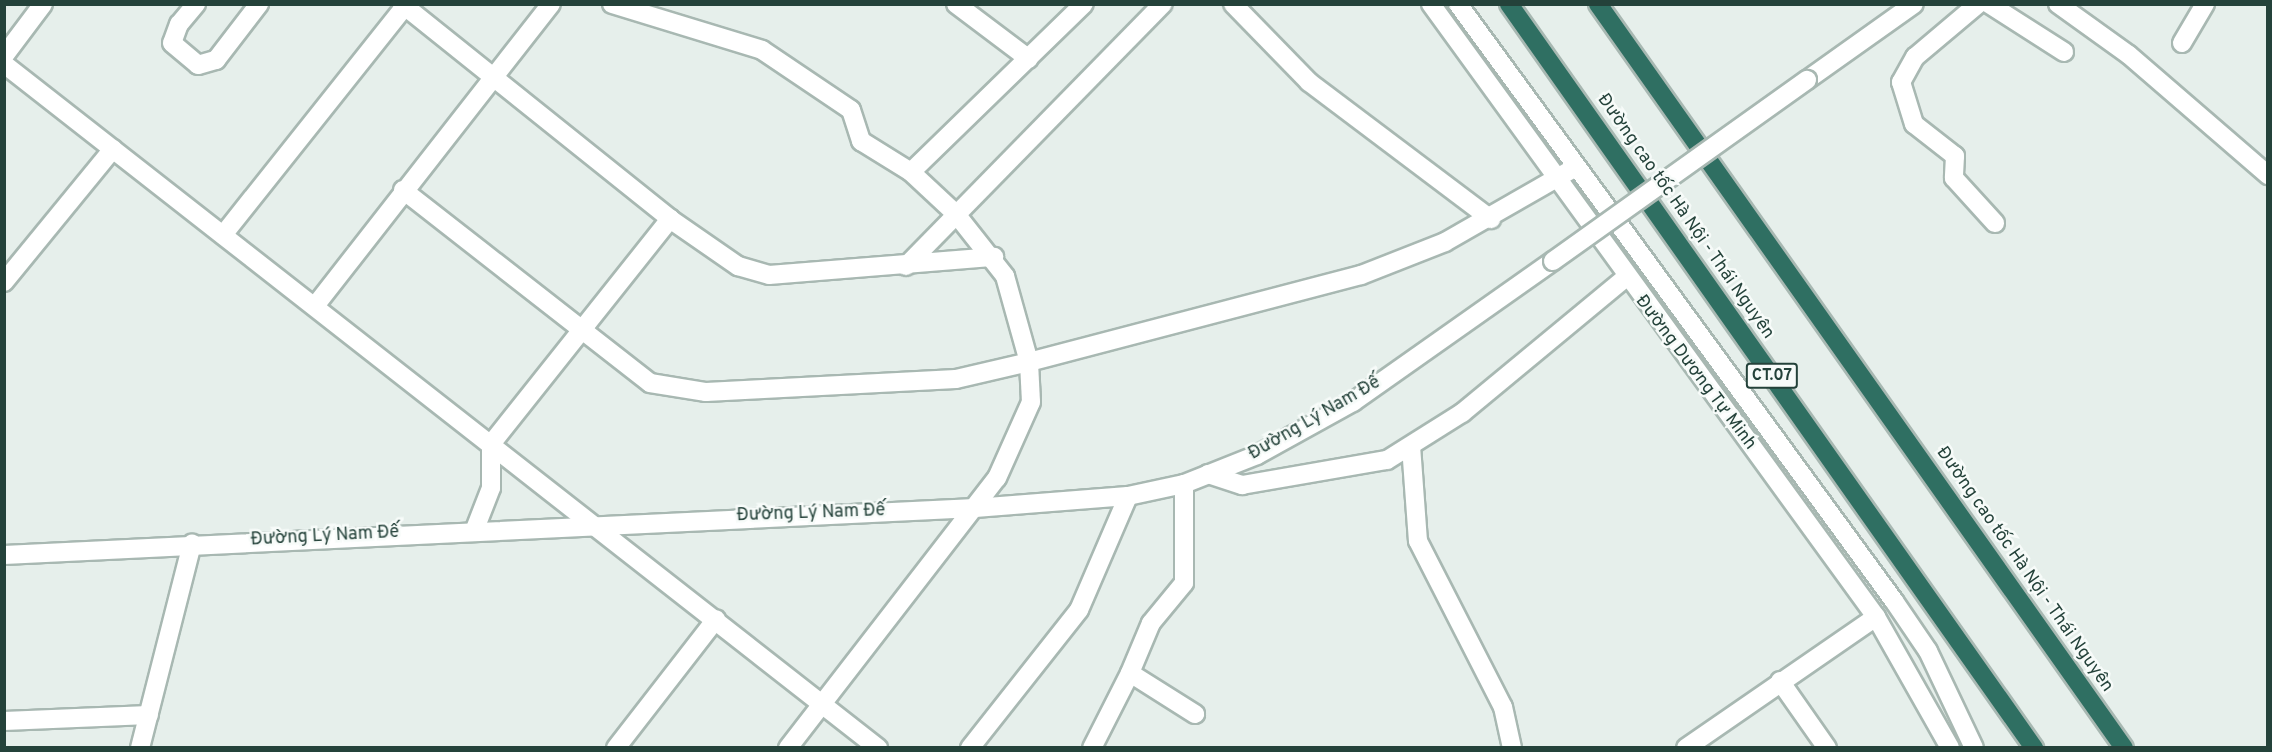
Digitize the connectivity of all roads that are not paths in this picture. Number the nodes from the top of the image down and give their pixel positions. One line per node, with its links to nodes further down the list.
1 (43, 4): 22 (street)
2 (196, 4): 3 (street)
3 (259, 4)
4 (551, 4): 25 (street)
5 (612, 4): 28 (street)
6 (956, 4): 23 (street)
7 (1084, 4): 23 (street)
8 (1164, 4): 32 (street)
9 (1233, 4): 34 (street)
10 (1431, 4): 30 (street, Đường Dương Tự Minh)
11 (1458, 4): 27 (street, Đường Dương Tự Minh)
12 (1509, 4): 73 (highway, Đường cao tốc Hà Nội - Thái Nguyên / CT.07)
13 (1598, 4): 74 (highway, Đường cao tốc Hà Nội - Thái Nguyên)
14 (1914, 4): 46 (street, Đường Lý Nam Đế, bridge)
15 (1978, 4): 35 (street)
16 (1989, 4): 21 (street)
17 (2058, 4): 29 (street)
18 (2205, 4): 20 (street)
19 (405, 5): 25 (street); 36 (street)
20 (2182, 43)
21 (2064, 52)
22 (4, 56)
23 (1029, 59): 28 (street)
24 (4, 64): 26 (street)
25 (494, 75): 31 (street); 33 (street)
26 (113, 148): 36 (street); 40 (street)
27 (1576, 167): 30 (street); 72 (street, Đường Dương Tự Minh)
28 (911, 172): 32 (street)
29 (2268, 175)
30 (1557, 179): 34 (street); 39 (street, Đường Dương Tự Minh)
31 (404, 190): 41 (street); 42 (street)
32 (957, 214): 37 (street); 38 (street)
33 (670, 219): 38 (street); 42 (street)
34 (1491, 219): 43 (street)
35 (1995, 223)
36 (223, 235): 41 (street)
37 (994, 257): 38 (street); 43 (street)
38 (906, 266)
39 (1625, 279): 45 (street); 54 (street, Đường Dương Tự Minh)
40 (4, 282)
41 (315, 306): 44 (street)
42 (584, 330): 43 (street); 44 (street)
43 (1029, 362): 49 (street)
44 (491, 444): 50 (street); 51 (street)
45 (1411, 446): 46 (street); 68 (street)
46 (1208, 474): 47 (street, Đường Lý Nam Đế)
47 (1184, 484): 48 (street, Đường Lý Nam Đế); 56 (street)
48 (1128, 496): 49 (street, Đường Lý Nam Đế); 66 (street)
49 (975, 508): 50 (street, Đường Lý Nam Đế); 58 (street)
50 (596, 523): 51 (street, Đường Lý Nam Đế); 55 (street)
51 (475, 529): 52 (street, Đường Lý Nam Đế)
52 (192, 544): 53 (street, Đường Lý Nam Đế); 60 (street)
53 (4, 555)
54 (1875, 617): 57 (street); 71 (street, Đường Dương Tự Minh)
55 (716, 619): 58 (street); 63 (street)
56 (1130, 673): 59 (street); 67 (street)
57 (1780, 681): 69 (street); 70 (street)
58 (822, 703): 64 (street); 65 (street)
59 (1195, 714)
60 (149, 715): 61 (street); 62 (street)
61 (4, 721)
62 (140, 747)
63 (616, 747)
64 (788, 747)
65 (878, 747)
66 (970, 747)
67 (1092, 747)
68 (1512, 747)
69 (1686, 747)
70 (1827, 747)
71 (1950, 747)
72 (1974, 747)
73 (2034, 747)
74 (2124, 747)

